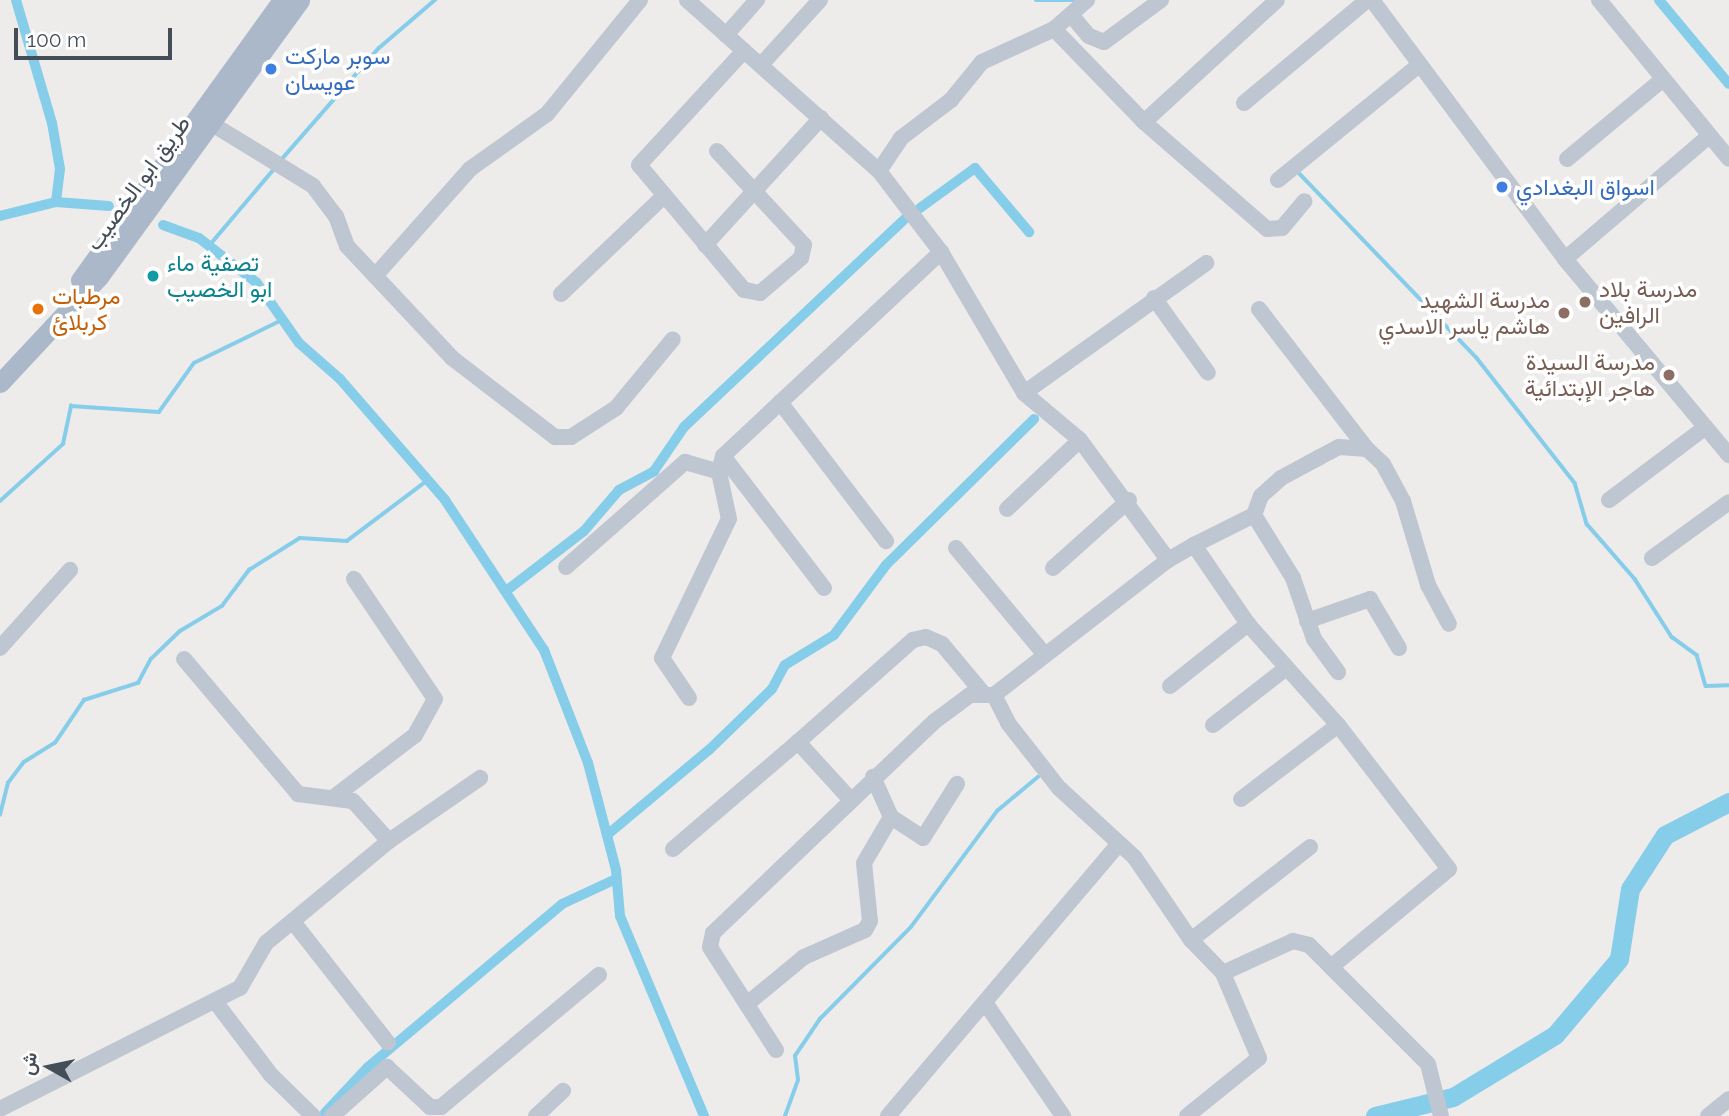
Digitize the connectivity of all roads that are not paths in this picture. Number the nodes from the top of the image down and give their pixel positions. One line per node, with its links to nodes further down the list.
1 (282, 0): 17 (main road, طريق ابو الخصيب)
2 (300, 0): 17 (main road, طريق ابو الخصيب)
3 (640, 0): 38 (street)
4 (687, 0): 15 (street)
5 (757, 0): 15 (street)
6 (820, 0): 18 (street)
7 (1087, 0): 13 (street)
8 (1161, 0): 13 (street)
9 (1277, 0): 23 (street)
10 (1367, 0): 21 (street)
11 (1373, 0): 19 (street)
12 (1599, 0): 20 (street)
13 (1072, 16): 14 (street)
14 (1054, 29): 23 (street); 29 (street)
15 (726, 35): 16 (street)
16 (744, 51): 18 (street); 32 (street)
17 (256, 54): 24 (main road, طريق ابو الخصيب); 43 (main road, طريق ابو الخصيب)
18 (761, 65): 22 (street)
19 (1418, 66): 30 (street); 36 (street)
20 (1663, 79): 25 (street); 27 (street)
21 (1244, 103)
22 (821, 118): 29 (street); 31 (street)
23 (1144, 122): 33 (street)
24 (212, 124): 38 (street); 45 (main road, طريق ابو الخصيب)
25 (1709, 136): 28 (street); 36 (street)
26 (717, 151): 31 (street)
27 (1567, 159)
28 (1729, 159)
29 (878, 171): 35 (street)
30 (1278, 180)
31 (754, 194): 34 (street); 34 (street)
32 (663, 197): 34 (street); 39 (street)
33 (1305, 201)
34 (705, 245)
35 (941, 252): 46 (street); 47 (street)
36 (1565, 259): 48 (street)
37 (1206, 263): 40 (street)
38 (375, 276): 42 (street)
39 (561, 294)
40 (1154, 298): 44 (street); 46 (street)
41 (1259, 309): 50 (street)
42 (673, 340)
43 (0, 366)
44 (1208, 373)
45 (0, 383)
46 (1024, 393): 49 (street)
47 (780, 402): 52 (street); 58 (street)
48 (1706, 427): 51 (street); 54 (street)
49 (1080, 440): 53 (street); 56 (street)
50 (1367, 449): 57 (street); 70 (street)
51 (1729, 455)
52 (721, 464): 63 (street); 67 (street); 79 (street)
53 (1129, 500): 62 (street); 64 (street)
54 (1609, 500)
55 (1729, 502): 61 (street)
56 (1007, 509)
57 (1254, 515): 59 (street); 68 (street)
58 (886, 541)
59 (1194, 545): 62 (street); 69 (street)
60 (956, 548): 73 (street)
61 (1652, 558)
62 (1168, 560): 73 (street)
63 (566, 567)
64 (1053, 568)
65 (70, 570): 71 (street)
66 (354, 579): 86 (street)
67 (824, 588)
68 (1307, 621): 72 (street); 76 (street)
69 (1248, 624): 75 (street); 77 (street)
70 (1449, 624)
71 (0, 648)
72 (1399, 648)
73 (1045, 655): 78 (street)
74 (184, 659): 86 (street)
75 (1285, 669): 80 (street); 81 (street)
76 (1338, 672)
77 (1170, 686)
78 (988, 694): 82 (street); 83 (street); 91 (street)
79 (689, 698)
80 (1338, 724): 88 (street); 96 (street)
81 (1213, 725)
82 (798, 743): 87 (street); 93 (street)
83 (873, 777): 87 (street); 89 (street)
84 (480, 778): 90 (street)
85 (957, 784): 89 (street)
86 (334, 797): 90 (street)
87 (849, 798): 100 (street)
88 (1241, 799)
89 (891, 817): 100 (street)
90 (389, 841): 94 (street)
91 (1117, 846): 95 (street); 101 (street)
92 (1310, 848): 95 (street)
93 (673, 849)
94 (294, 923): 99 (street); 102 (street)
95 (1191, 940): 97 (street)
96 (1331, 967): 97 (street); 113 (street)
97 (1223, 973): 112 (street)
98 (599, 975): 108 (street)
99 (217, 1004): 106 (street); 107 (street)
100 (747, 1004): 103 (street)
101 (986, 1004): 110 (street); 111 (street)
102 (387, 1044)
103 (776, 1050)
104 (563, 1091): 109 (street)
105 (1729, 1099): 114 (street)
106 (0, 1109)
107 (313, 1116)
108 (332, 1116)
109 (536, 1116)
110 (888, 1116)
111 (1063, 1116)
112 (1187, 1116)
113 (1441, 1116)
114 (1708, 1116)

